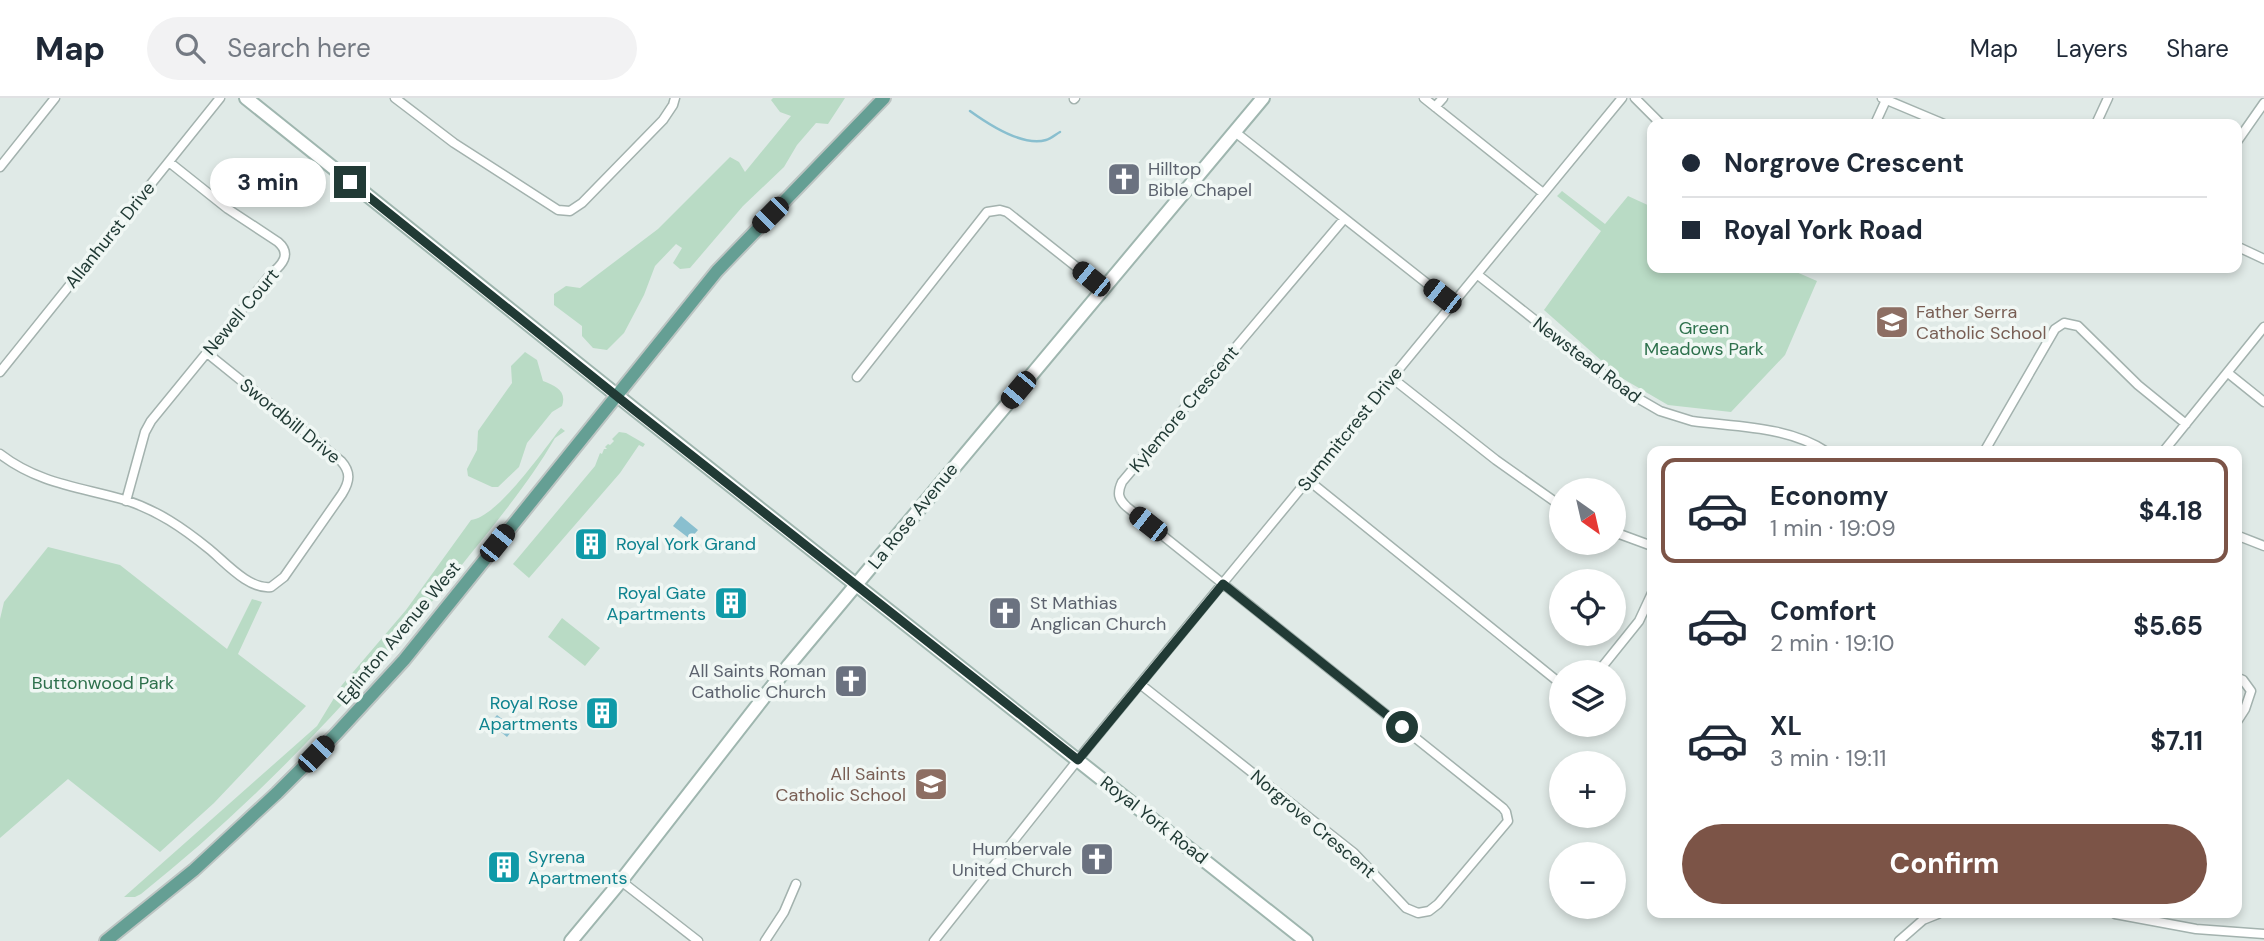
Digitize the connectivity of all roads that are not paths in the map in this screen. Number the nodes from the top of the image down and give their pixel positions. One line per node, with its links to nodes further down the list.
1 (55, 98): 23 (street)
2 (220, 98): 22 (street, Allanhurst Drive)
3 (246, 98): 37 (main road, Royal York Road)
4 (395, 98): 5 (street)
5 (675, 98)
6 (884, 98): 37 (main road, Eglinton Avenue West)
7 (1263, 98): 20 (main road, La Rose Avenue)
8 (1423, 98): 15 (street)
9 (1443, 98): 15 (street)
10 (1622, 98): 24 (street, Summitcrest Drive)
11 (1635, 98): 16 (street)
12 (2108, 98): 19 (street)
13 (1884, 99): 17 (street); 18 (street)
14 (2264, 103): 21 (street)
15 (1435, 107): 24 (street)
16 (1656, 119)
17 (1877, 119)
18 (1932, 119)
19 (2098, 119)
20 (1234, 132): 25 (street); 29 (main road, La Rose Avenue)
21 (2242, 134)
22 (169, 162): 32 (street, Newell Court); 33 (street, Allanhurst Drive)
23 (0, 167)
24 (1543, 194): 28 (street, Summitcrest Drive)
25 (1344, 219): 30 (street); 52 (street, Kylemore Crescent)
26 (2242, 249): 27 (street)
27 (2264, 259)
28 (1478, 275): 30 (street, Summitcrest Drive); 40 (street, Newstead Road)
29 (1102, 288): 35 (street); 51 (main road, La Rose Avenue)
30 (1453, 304): 36 (street, Summitcrest Drive)
31 (2264, 327): 34 (street)
32 (207, 353): 46 (street, Newell Court); 46 (street, Swordbill Drive)
33 (0, 372)
34 (2228, 373): 38 (street); 39 (street)
35 (857, 377)
36 (1392, 378): 44 (street, Summitcrest Drive); 45 (street)
37 (617, 395): 51 (main road, Royal York Road); 66 (main road, Eglinton Avenue West)
38 (2264, 402)
39 (2186, 424): 41 (street); 42 (street)
40 (1816, 446)
41 (1987, 446)
42 (2169, 446)
43 (0, 454): 46 (street, Swordbill Drive)
44 (1308, 480): 52 (street, Summitcrest Drive); 55 (street)
45 (1549, 498)
46 (126, 500)
47 (1626, 536): 49 (street)
48 (2242, 537): 50 (street)
49 (1647, 544)
50 (2264, 546)
51 (857, 584): 59 (main road, Royal York Road); 60 (main road, La Rose Avenue)
52 (1223, 584): 57 (street, Summitcrest Drive); 57 (street, Norgrove Crescent)
53 (1647, 604): 54 (street)
54 (1608, 660)
55 (1549, 674)
56 (2242, 679): 58 (street)
57 (1140, 684): 59 (street, Summitcrest Drive)
58 (2242, 714)
59 (1078, 760): 65 (main road, Royal York Road); 70 (street, Summitcrest Drive)
60 (621, 881): 67 (main road, La Rose Avenue); 68 (street)
61 (796, 884): 69 (street)
62 (1928, 918): 71 (street)
63 (2136, 918): 64 (street)
64 (2264, 934)
65 (1300, 939)
66 (106, 941)
67 (571, 941)
68 (698, 941)
69 (765, 941)
70 (934, 941)
71 (1899, 941)

